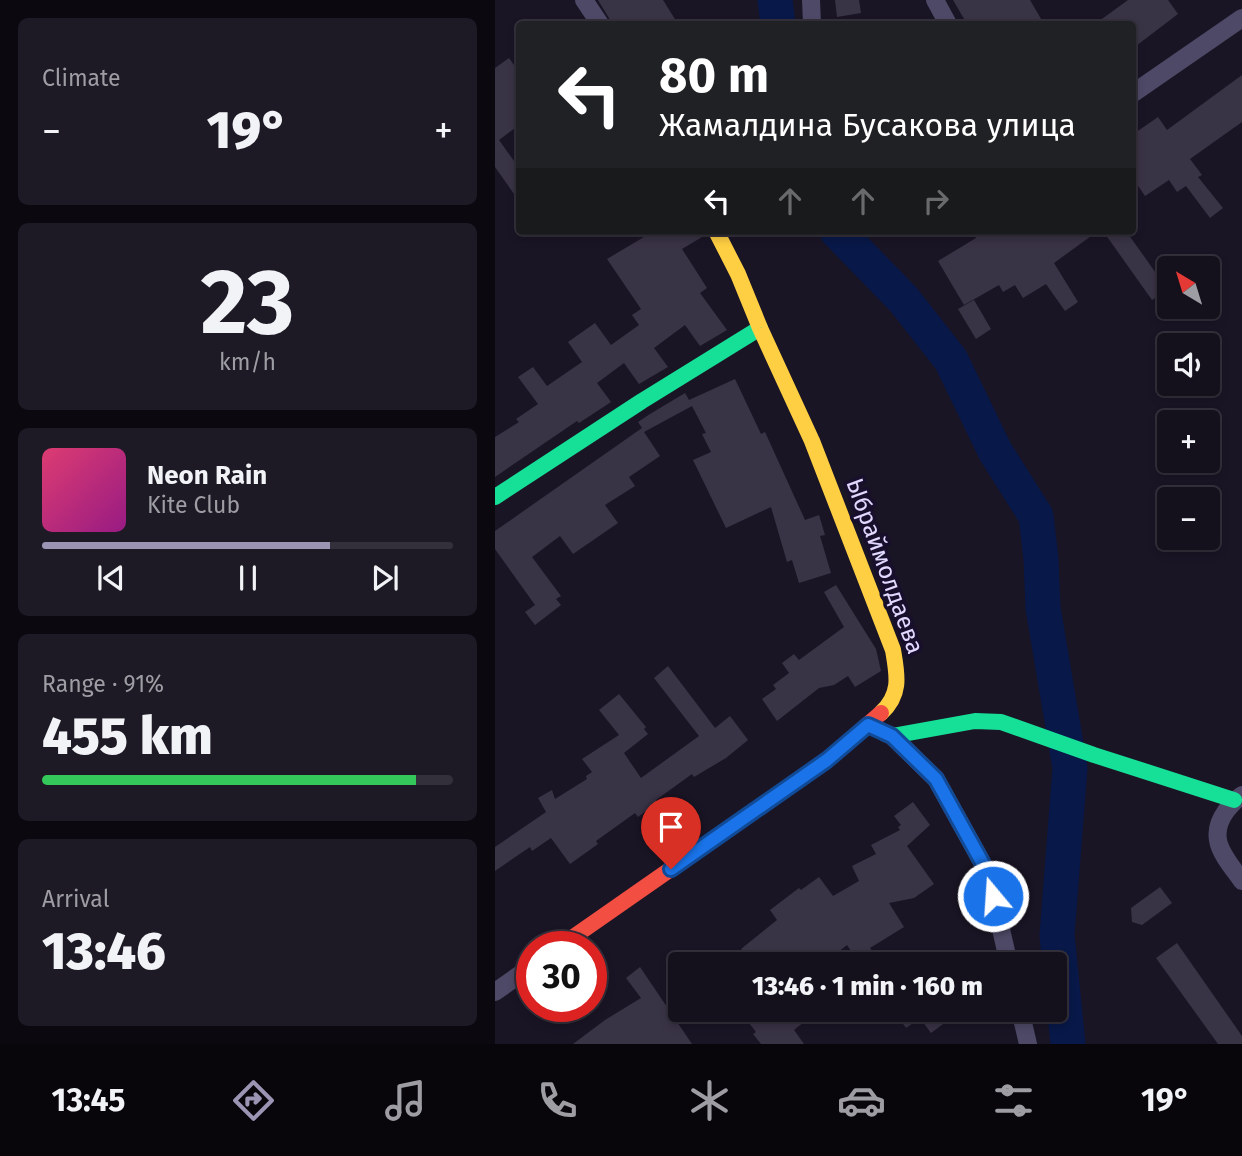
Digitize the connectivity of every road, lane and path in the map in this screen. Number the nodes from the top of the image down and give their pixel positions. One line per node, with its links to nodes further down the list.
1 (584, 0): 5 (street)
2 (811, 0): 6 (street)
3 (935, 0): 7 (street)
4 (1242, 18): 8 (street)
5 (598, 21)
6 (812, 21)
7 (946, 21)
8 (1136, 91)
9 (717, 235): 10 (street, Ыбраймолдаева)
10 (760, 328): 11 (street); 12 (street, Ыбраймолдаева)
11 (495, 497)
12 (868, 725): 13 (street); 16 (street, Ыбраймолдаева)
13 (892, 736): 14 (street); 17 (street)
14 (1238, 798): 15 (street)
15 (1242, 881)
16 (582, 931)
17 (1006, 952)
18 (516, 977): 19 (street)
19 (495, 992)
20 (1023, 1022): 21 (street)
21 (1028, 1044)

